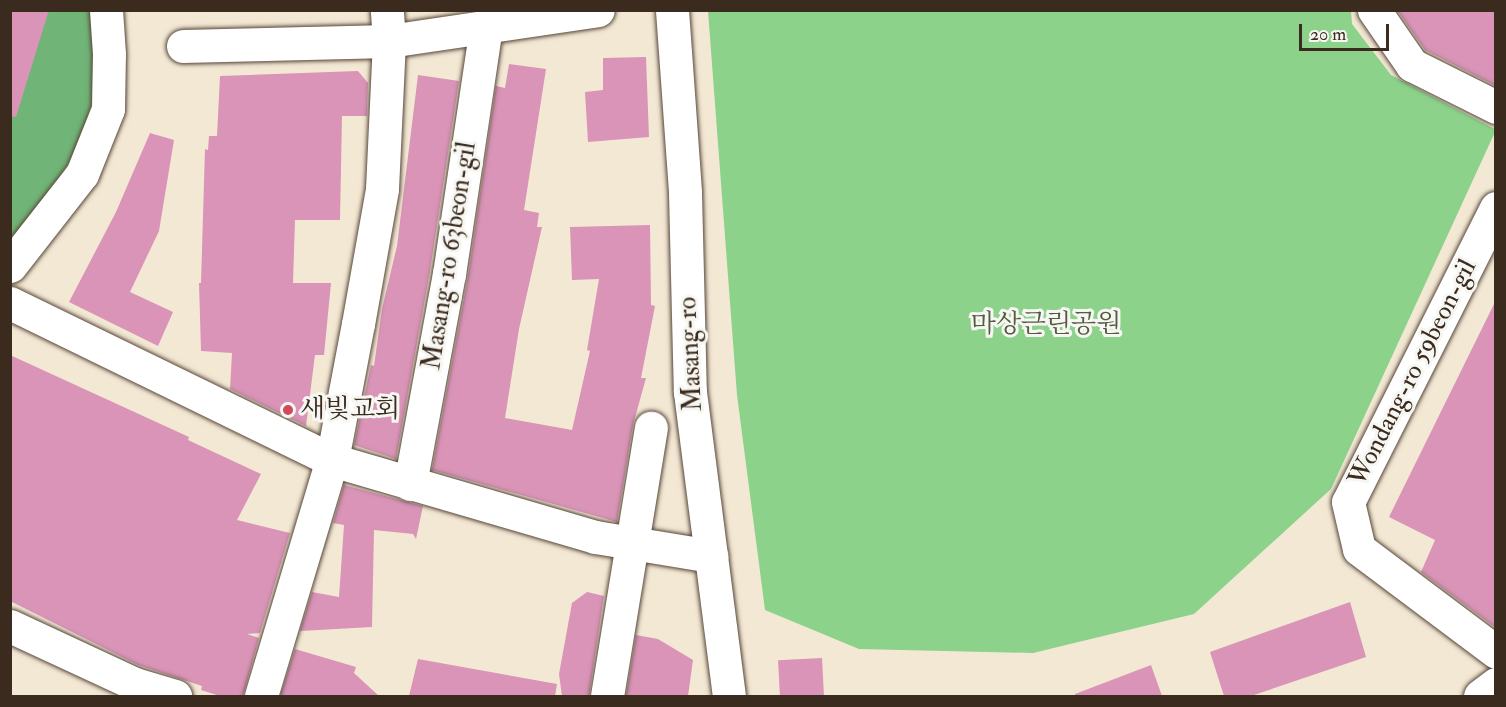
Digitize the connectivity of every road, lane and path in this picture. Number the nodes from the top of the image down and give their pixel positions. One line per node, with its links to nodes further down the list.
1 (106, 10): 10 (street)
2 (598, 10): 6 (street)
3 (672, 10): 16 (street, Masang-ro)
4 (1374, 10): 8 (street)
5 (388, 26): 6 (street); 7 (street); 13 (street)
6 (486, 27): 14 (street, Masang-ro 63beon-gil)
7 (183, 46)
8 (1496, 107)
9 (1496, 208): 18 (street, Wondang-ro 59beon-gil)
10 (10, 266)
11 (10, 303): 13 (street)
12 (651, 428): 15 (street)
13 (332, 460): 14 (street); 21 (street)
14 (410, 484): 15 (street)
15 (632, 543): 16 (street); 22 (street)
16 (711, 556): 23 (street, Masang-ro)
17 (10, 626): 20 (street)
18 (1496, 652)
19 (1496, 684): 24 (street)
20 (175, 696)
21 (261, 696)
22 (607, 696)
23 (729, 696)
24 (1480, 696)

